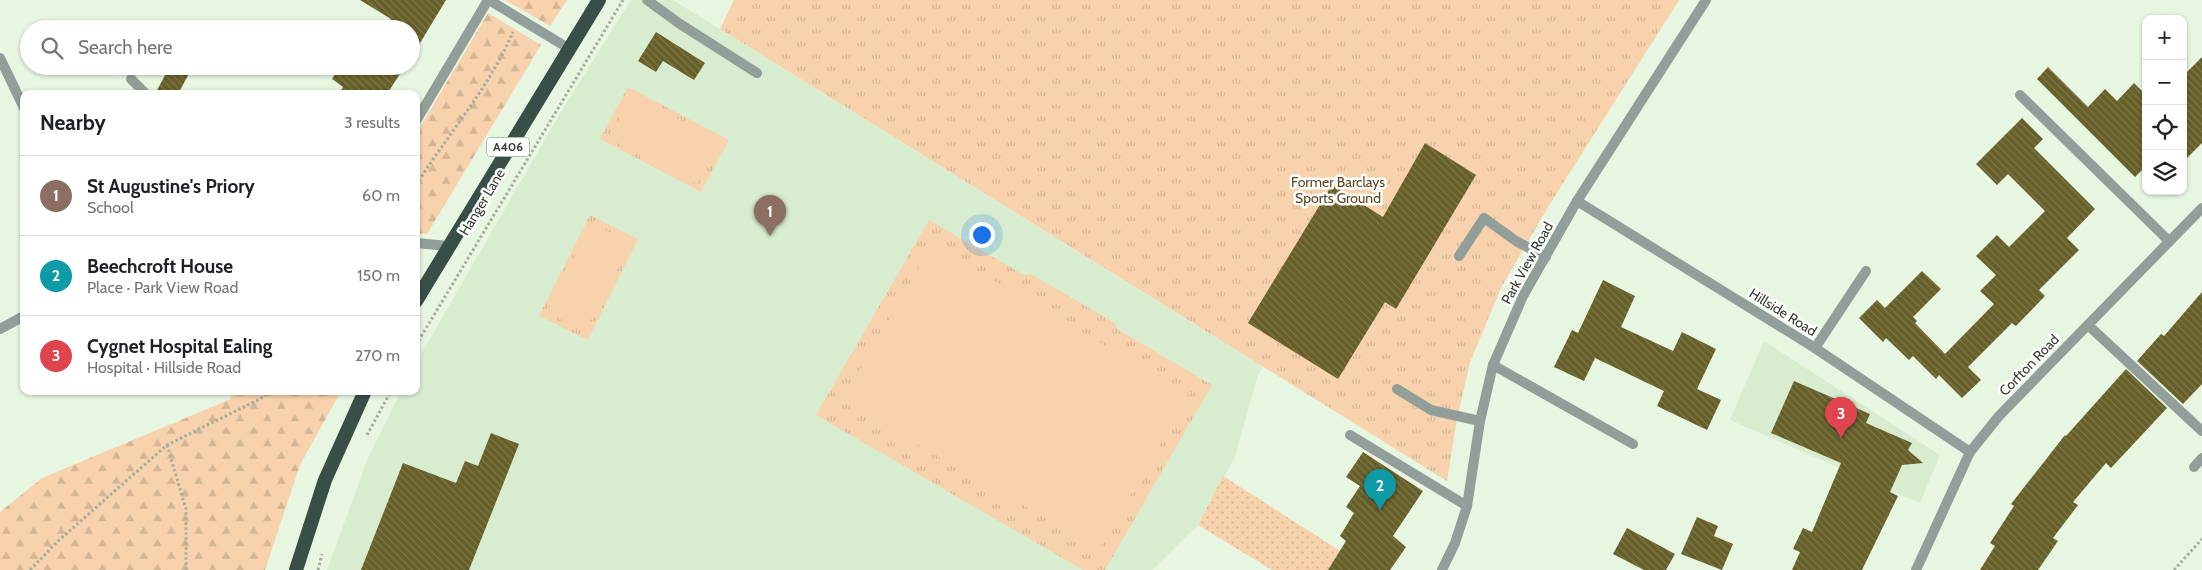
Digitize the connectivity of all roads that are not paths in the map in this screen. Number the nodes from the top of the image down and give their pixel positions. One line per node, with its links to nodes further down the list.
1 (489, 0): 5 (street); 12 (street)
2 (599, 0): 5 (highway, Hanger Lane / A406)
3 (647, 0): 7 (street)
4 (1706, 0): 13 (street, Park View Road)
5 (568, 48): 17 (highway, Hanger Lane / A406)
6 (0, 58): 11 (street)
7 (757, 73)
8 (131, 79): 9 (street)
9 (142, 90)
10 (2020, 95): 15 (street)
11 (20, 100)
12 (420, 115)
13 (1577, 201): 19 (street, Park View Road); 25 (street, Hillside Road)
14 (2202, 208): 15 (street, Corfton Road)
15 (2169, 241): 23 (street, Corfton Road)
16 (420, 243): 17 (street)
17 (448, 246): 21 (highway, Hanger Lane / A406)
18 (1459, 256): 19 (street)
19 (1546, 257): 26 (street, Park View Road)
20 (1866, 271): 25 (street)
21 (420, 294)
22 (20, 318): 24 (street)
23 (2088, 325): 30 (street); 33 (street, Corfton Road)
24 (0, 329)
25 (1815, 348): 33 (street, Hillside Road)
26 (1493, 365): 29 (street, Park View Road); 32 (street)
27 (1397, 389): 29 (street)
28 (363, 395): 37 (highway)
29 (1480, 421): 36 (street, Park View Road)
30 (2202, 431)
31 (1350, 436): 36 (street)
32 (1633, 444)
33 (1970, 452): 39 (street, Corfton Road)
34 (2202, 458): 35 (street)
35 (2194, 467)
36 (1467, 506): 38 (street, Park View Road)
37 (296, 570)
38 (1442, 570)
39 (1916, 570)

